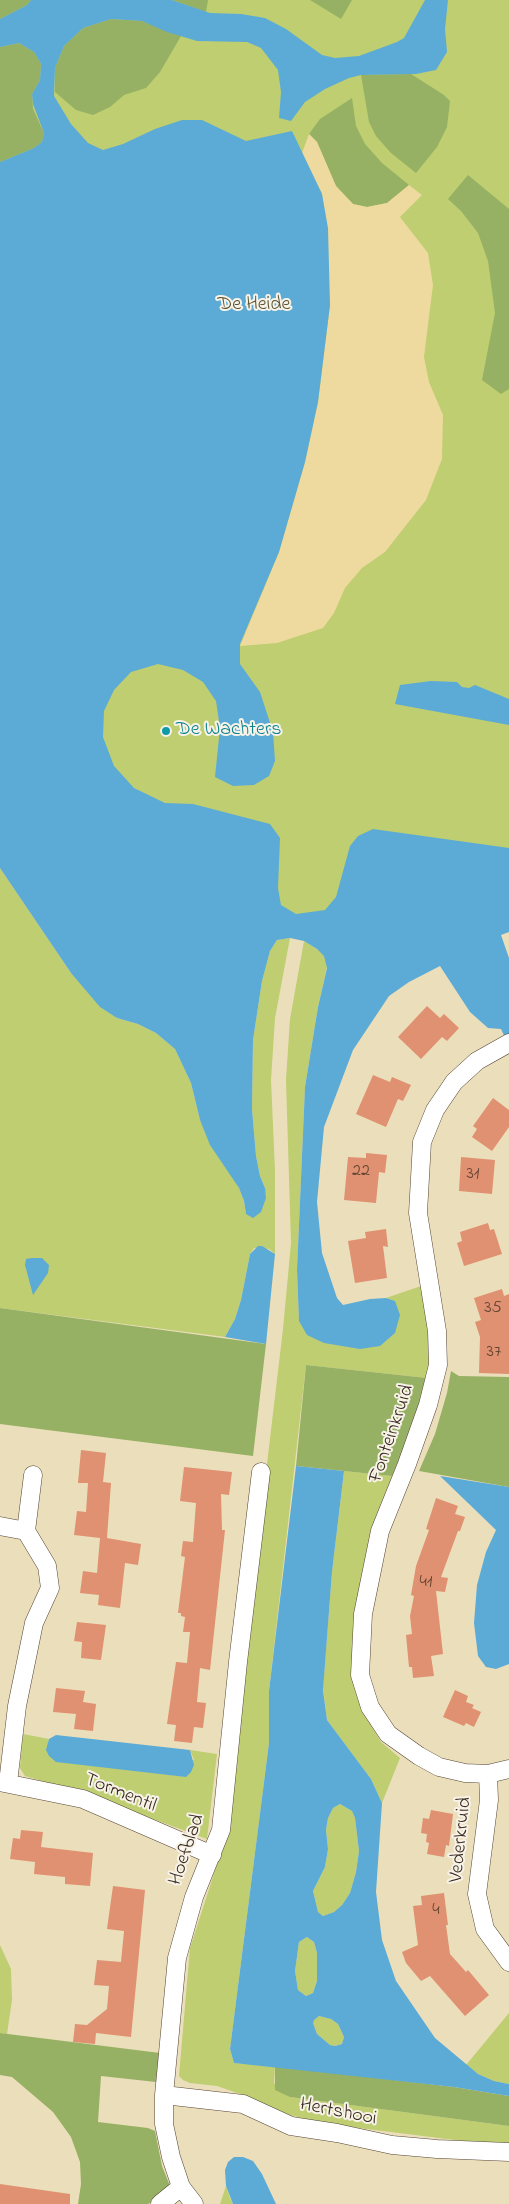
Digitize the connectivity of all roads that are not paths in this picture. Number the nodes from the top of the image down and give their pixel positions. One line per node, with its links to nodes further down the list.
1 (503, 1046): 8 (street, Fonteinkruid)
2 (260, 1472): 10 (street, Hoefblad)
3 (33, 1475): 5 (street)
4 (0, 1526): 5 (street)
5 (26, 1531): 6 (street, Tormentil)
6 (8, 1705): 9 (street, Tormentil)
7 (509, 1769): 8 (street, Fonteinkruid)
8 (488, 1774): 11 (street, Vederkruid)
9 (4, 1783): 10 (street, Tormentil)
10 (212, 1855): 12 (street, Hoefblad)
11 (509, 1962)
12 (164, 2095): 13 (street, Hertshooi); 14 (street, Hoefblad)
13 (509, 2152)
14 (181, 2187): 15 (street); 16 (street, Hoefblad)
15 (160, 2204)
16 (194, 2204)

